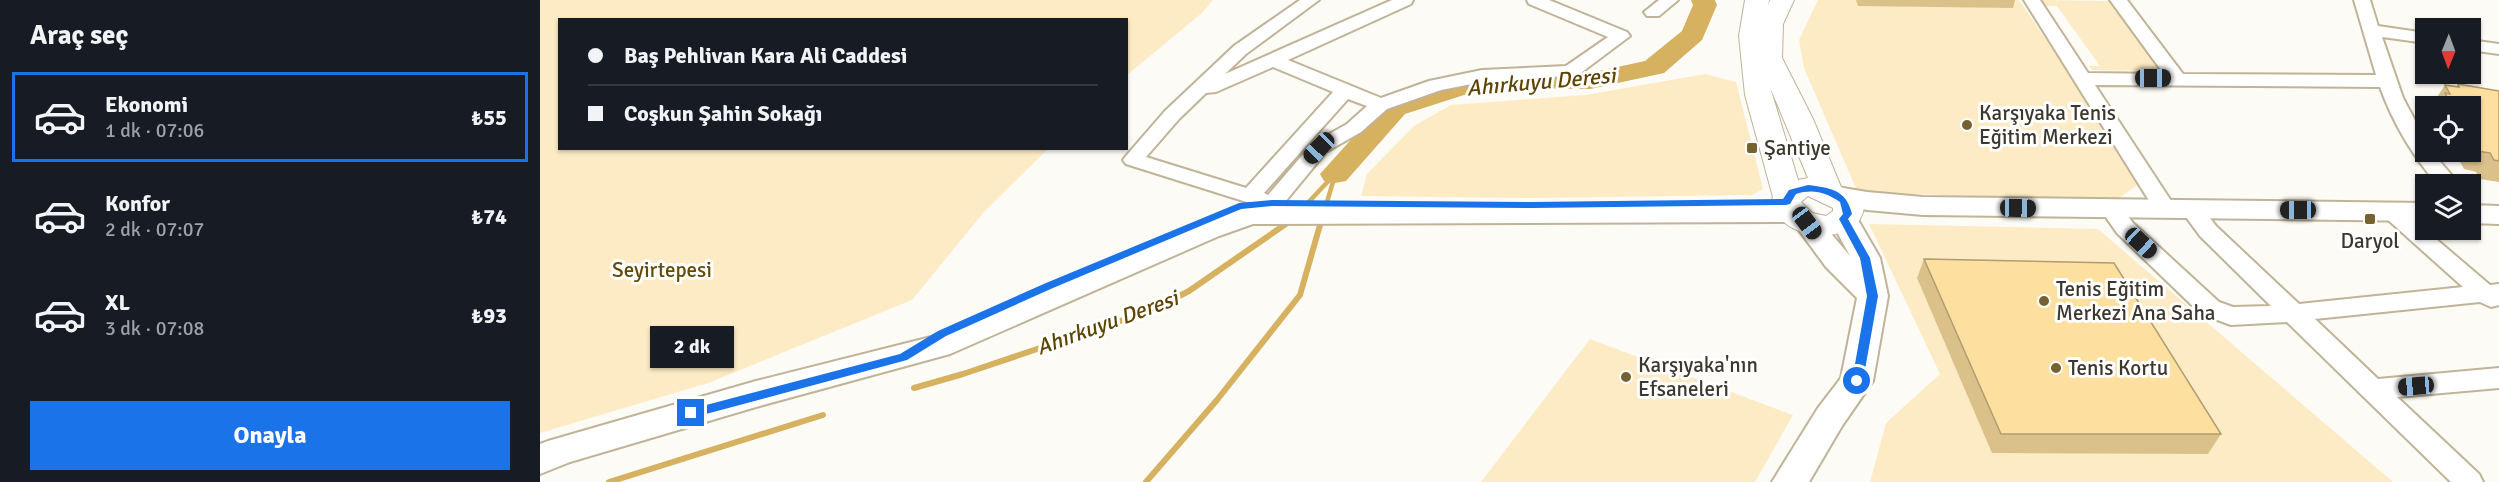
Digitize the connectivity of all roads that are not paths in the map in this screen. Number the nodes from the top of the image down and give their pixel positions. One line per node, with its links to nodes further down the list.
1 (1311, 0): 22 (street)
2 (1405, 0): 17 (street)
3 (1535, 0): 11 (street)
4 (1582, 0): 11 (street)
5 (1670, 0): 12 (street)
6 (1757, 0): 27 (main road)
7 (1782, 0): 26 (main road)
8 (2032, 0): 19 (street)
9 (2118, 0): 18 (street)
10 (2362, 0): 13 (street)
11 (1563, 11): 23 (street)
12 (1653, 12)
13 (2370, 30): 14 (street); 20 (street)
14 (2415, 36)
15 (2481, 47): 16 (street)
16 (2499, 49)
17 (1272, 60): 21 (street); 22 (street)
18 (2176, 78): 19 (street); 20 (street)
19 (2082, 79): 29 (street)
20 (2388, 81): 24 (street)
21 (1346, 90): 23 (street); 25 (street)
22 (1194, 96): 25 (street)
23 (1380, 105): 25 (street)
24 (2439, 174)
25 (1273, 204): 27 (street); 37 (street)
26 (1839, 205): 27 (main road); 28 (street); 32 (street)
27 (1793, 209): 32 (street)
28 (2112, 210): 29 (street); 34 (street)
29 (2179, 210): 30 (street); 34 (street)
30 (2388, 210): 31 (street); 33 (street)
31 (2415, 211)
32 (1873, 296): 38 (street)
33 (2494, 297): 34 (street)
34 (2293, 313): 36 (street)
35 (2499, 378): 36 (street)
36 (2375, 390): 39 (street)
37 (540, 460)
38 (1790, 482)
39 (2469, 482)

